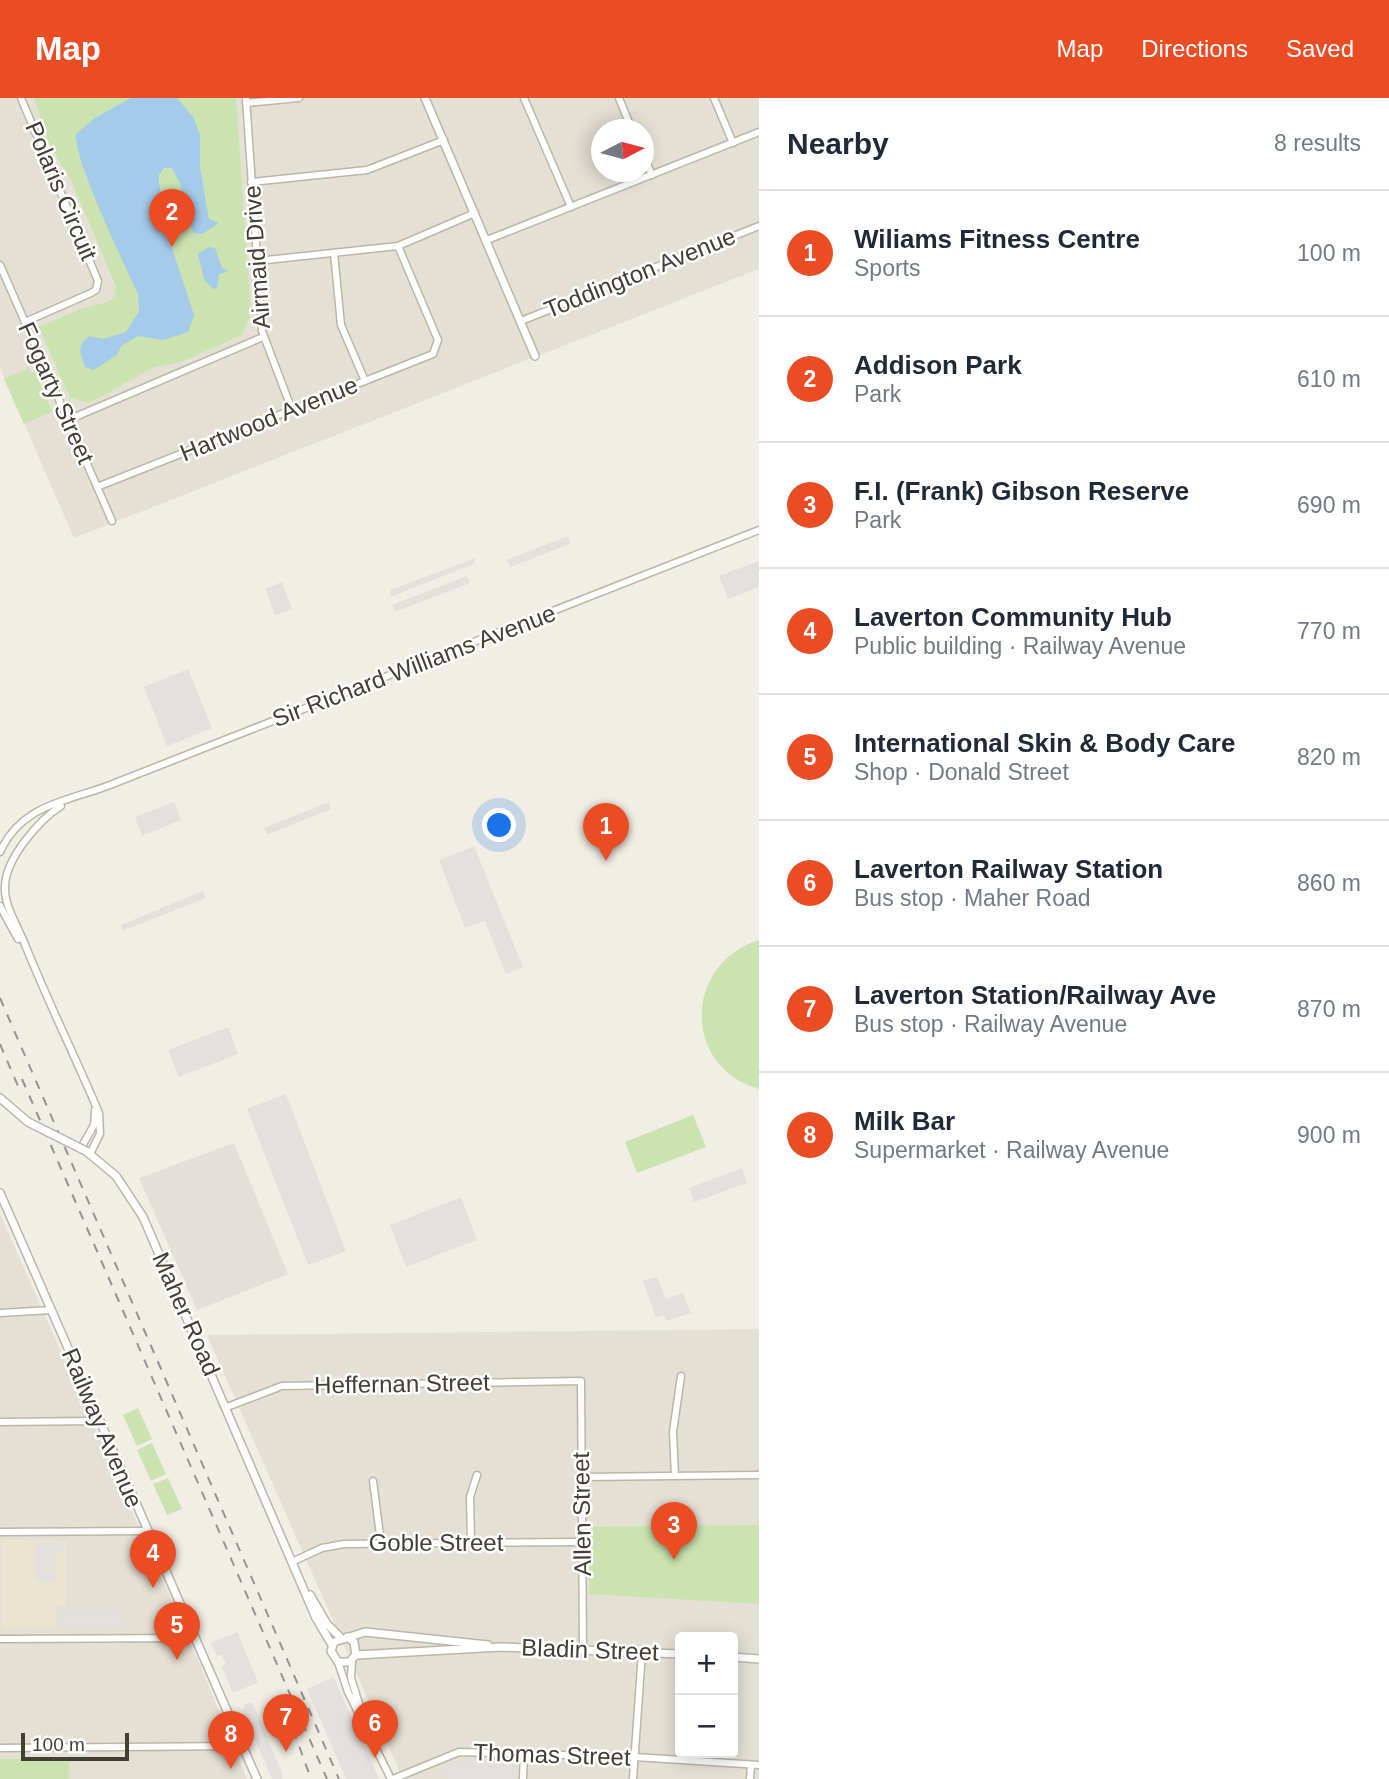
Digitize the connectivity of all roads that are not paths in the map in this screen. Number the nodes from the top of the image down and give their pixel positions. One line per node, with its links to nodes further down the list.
1 (21, 98): 24 (street, Polaris Circuit)
2 (299, 98): 7 (street)
3 (425, 98): 10 (street)
4 (524, 98): 15 (street)
5 (619, 98): 8 (street)
6 (714, 98): 11 (street)
7 (246, 101): 13 (street, Airmaid Drive)
8 (628, 119)
9 (759, 132): 11 (street)
10 (444, 140): 13 (street); 16 (street)
11 (733, 143): 12 (street)
12 (654, 173)
13 (251, 182): 21 (street, Airmaid Drive)
14 (632, 182): 15 (street)
15 (571, 206): 18 (street)
16 (475, 213): 18 (street); 19 (street)
17 (759, 226): 23 (street, Toddington Avenue)
18 (487, 240): 23 (street)
19 (398, 246): 20 (street); 27 (street, Hartwood Avenue)
20 (334, 253): 21 (street); 27 (street)
21 (257, 261): 25 (street, Airmaid Drive)
22 (0, 265): 24 (street, Fogarty Street)
23 (521, 321): 26 (street)
24 (25, 322): 29 (street, Fogarty Street)
25 (262, 337): 28 (street, Airmaid Drive); 29 (street)
26 (535, 356)
27 (366, 381): 28 (street, Hartwood Avenue)
28 (292, 410): 30 (street, Hartwood Avenue)
29 (68, 420): 30 (street, Fogarty Street)
30 (97, 487): 31 (street, Fogarty Street)
31 (112, 521)
32 (759, 530): 33 (street, Sir Richard Williams Avenue)
33 (69, 801): 34 (street, Sir Richard Williams Avenue); 35 (street, Sir Richard Williams Avenue)
34 (6, 841): 35 (street); 36 (street, Sir Richard Williams Avenue)
35 (20, 851): 38 (street, Sir Richard Williams Avenue)
36 (0, 852)
37 (0, 906): 38 (street, Sir Richard Williams Avenue)
38 (30, 958): 40 (street, Sir Richard Williams Avenue)
39 (0, 1098): 41 (street, Maher Road, bridge)
40 (92, 1098): 41 (street, Sir Richard Williams Avenue); 41 (street, Sir Richard Williams Avenue)
41 (85, 1149): 47 (street, Maher Road)
42 (0, 1193): 43 (street, Railway Avenue)
43 (51, 1310): 44 (street); 48 (street, Railway Avenue)
44 (0, 1313)
45 (681, 1376): 52 (street)
46 (581, 1381): 47 (street, Heffernan Street); 53 (street, Allen Street)
47 (227, 1407): 60 (street, Maher Road)
48 (99, 1421): 49 (street); 55 (street, Railway Avenue)
49 (0, 1422)
50 (477, 1475): 59 (street)
51 (759, 1475): 52 (street)
52 (675, 1476): 53 (street)
53 (582, 1477): 57 (street, Allen Street)
54 (373, 1481): 58 (street)
55 (147, 1531): 56 (street); 62 (street, Railway Avenue)
56 (0, 1532)
57 (582, 1542): 59 (street, Goble Street); 67 (street, Allen Street)
58 (381, 1543): 59 (street, Goble Street); 60 (street, Goble Street)
59 (471, 1543)
60 (294, 1561): 61 (street, Maher Road)
61 (305, 1586): 63 (street, Maher Road); 65 (street, Maher Road)
62 (194, 1638): 64 (street); 75 (street, Railway Avenue)
63 (344, 1638): 65 (street); 66 (street, Bladin Street); 70 (street)
64 (0, 1639)
65 (332, 1644): 73 (street)
66 (500, 1647): 67 (street, Bladin Street); 70 (street, Bladin Street)
67 (583, 1648): 68 (street, Bladin Street)
68 (642, 1652): 69 (street, Bladin Street); 78 (street)
69 (675, 1654)
70 (354, 1657): 73 (street); 74 (street)
71 (738, 1657): 72 (street)
72 (759, 1659)
73 (338, 1662): 74 (street)
74 (363, 1719): 81 (street)
75 (242, 1746): 76 (street); 80 (street, Railway Avenue)
76 (0, 1748)
77 (524, 1753): 78 (street, Thomas Street); 81 (street, Thomas Street); 82 (street)
78 (635, 1757): 79 (street, Thomas Street); 83 (street)
79 (755, 1765): 84 (street)
80 (257, 1779)
81 (392, 1779)
82 (523, 1779)
83 (633, 1779)
84 (750, 1779)

